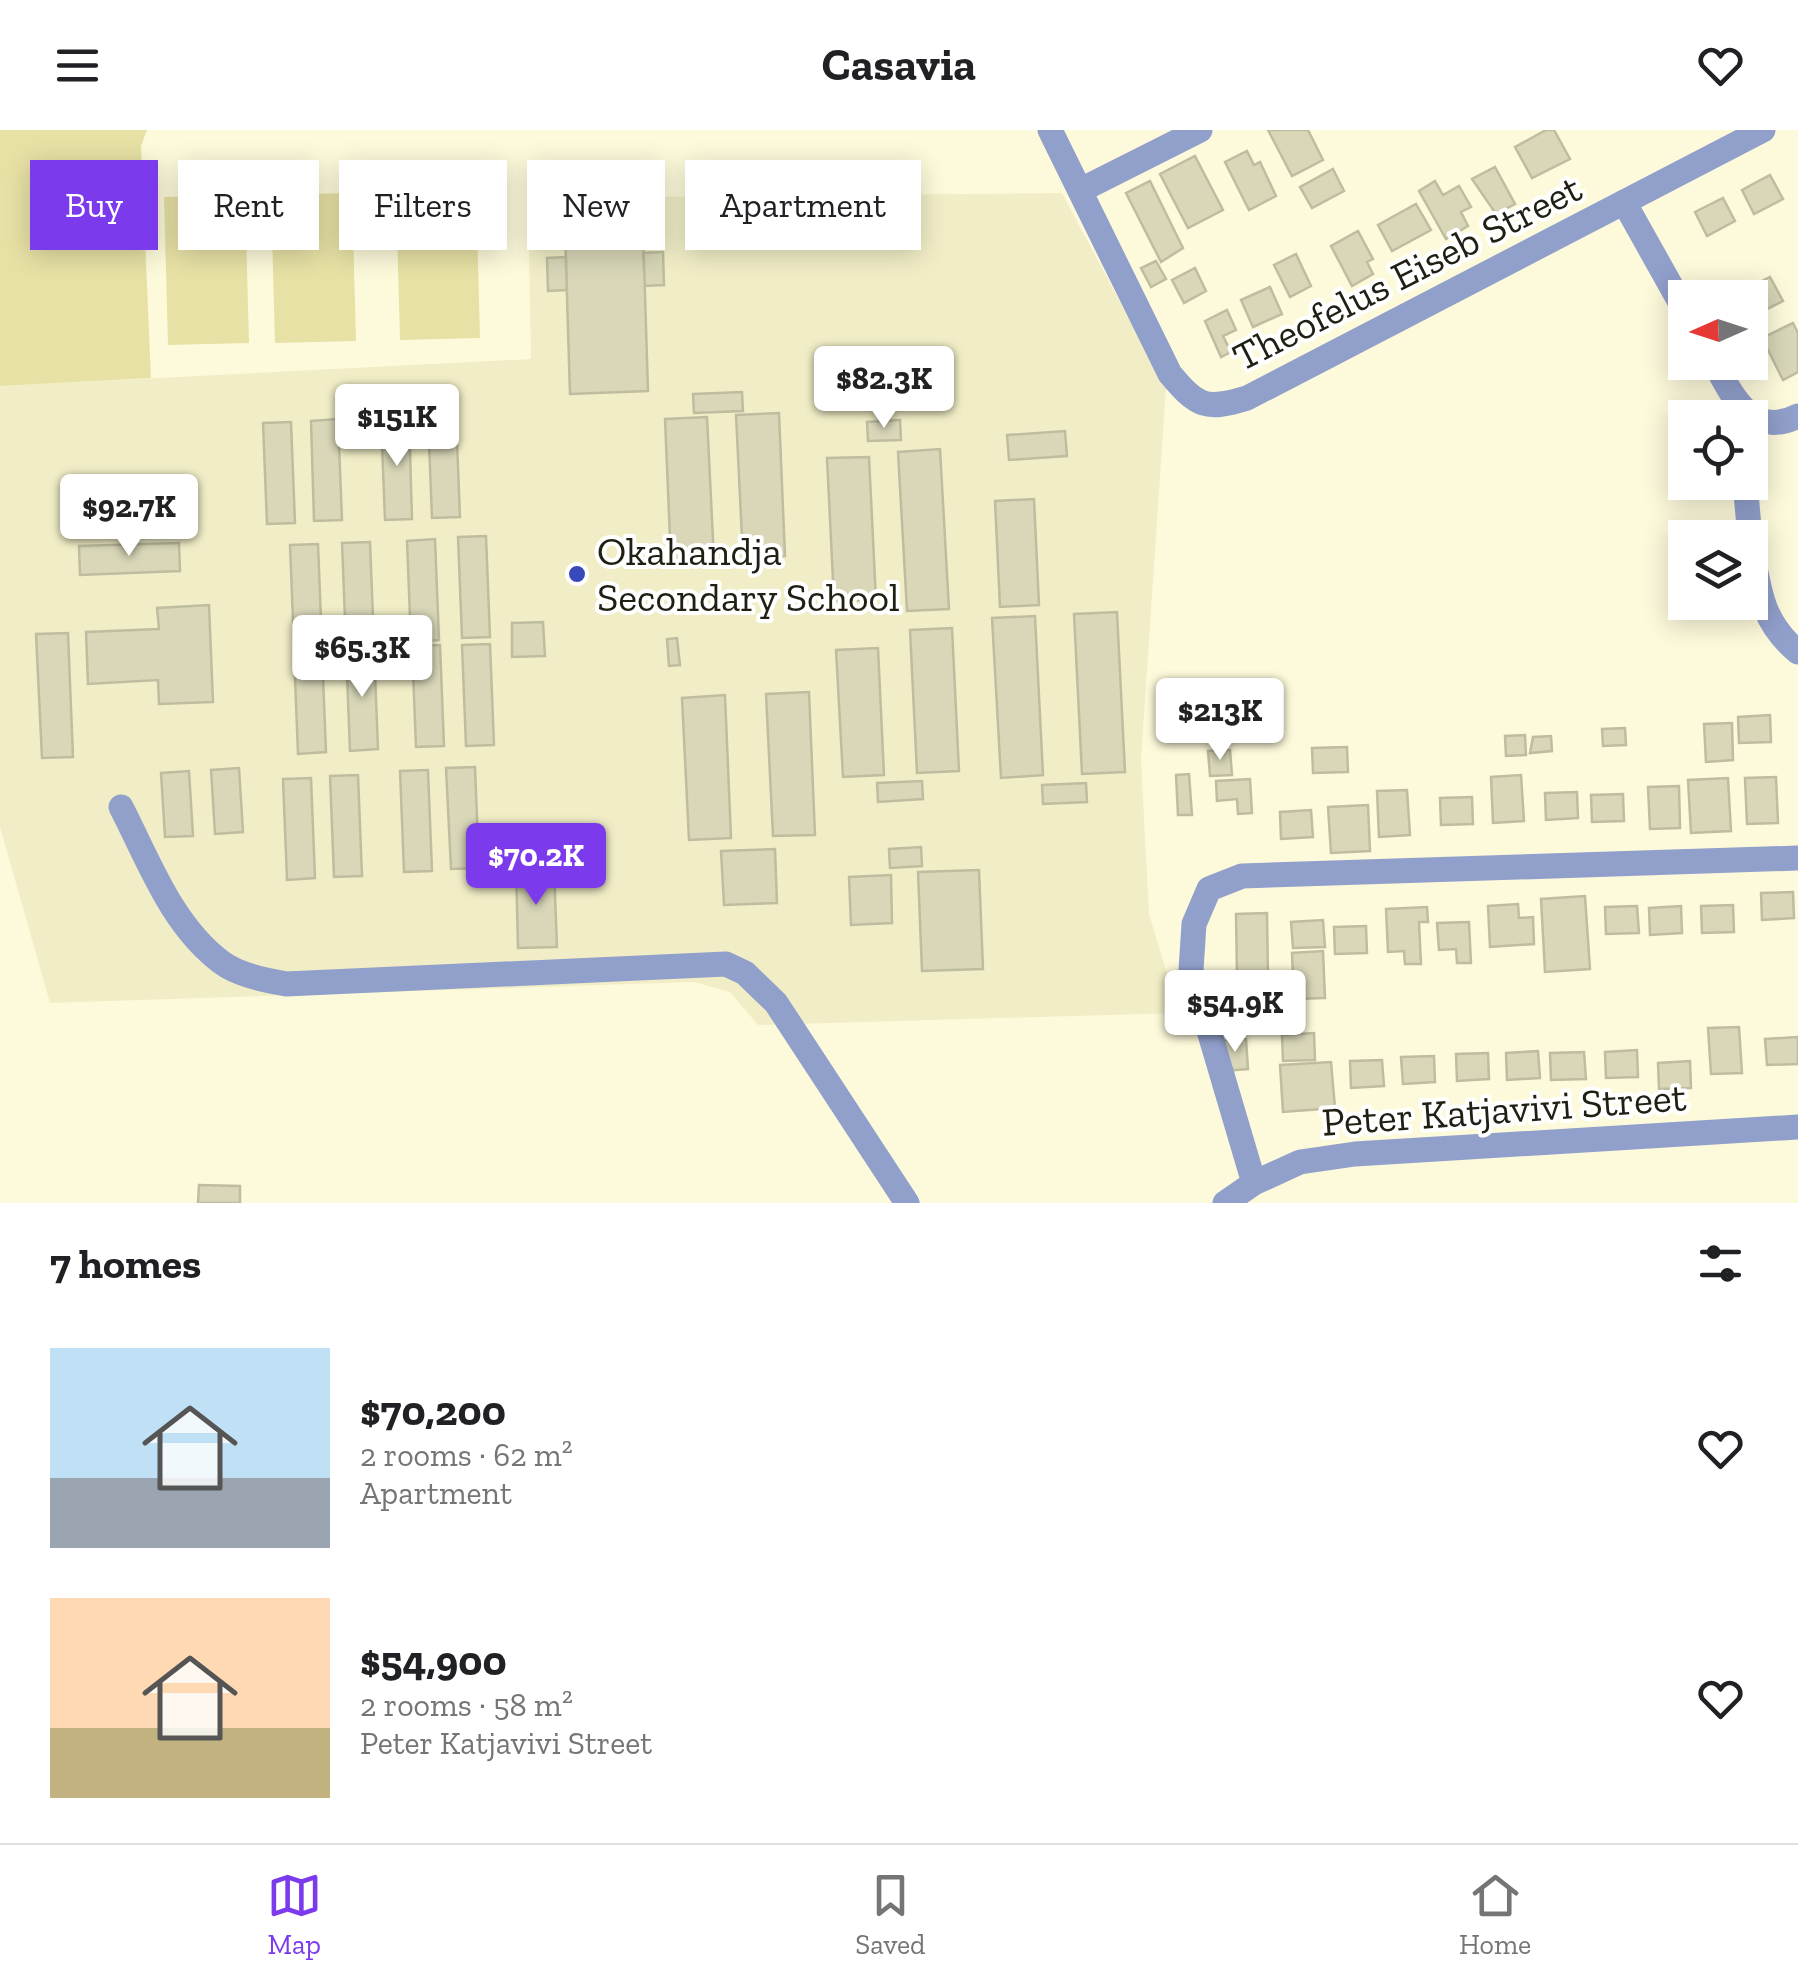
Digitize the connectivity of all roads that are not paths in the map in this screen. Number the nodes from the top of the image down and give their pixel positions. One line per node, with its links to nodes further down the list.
1 (1050, 130): 4 (street, Theofelus Eiseb Street)
2 (1200, 130): 4 (street)
3 (1763, 130): 5 (street, Theofelus Eiseb Street)
4 (1081, 190): 5 (street, Theofelus Eiseb Street)
5 (1624, 202): 6 (street)
6 (1668, 281)
7 (1798, 416): 8 (street)
8 (1768, 421)
9 (1768, 618): 10 (street)
10 (1798, 652)
11 (121, 808): 15 (street)
12 (1798, 858): 14 (street)
13 (1798, 1127): 14 (street, Peter Katjavivi Street)
14 (1254, 1184): 16 (street, Peter Katjavivi Street)
15 (907, 1203)
16 (1226, 1203)

